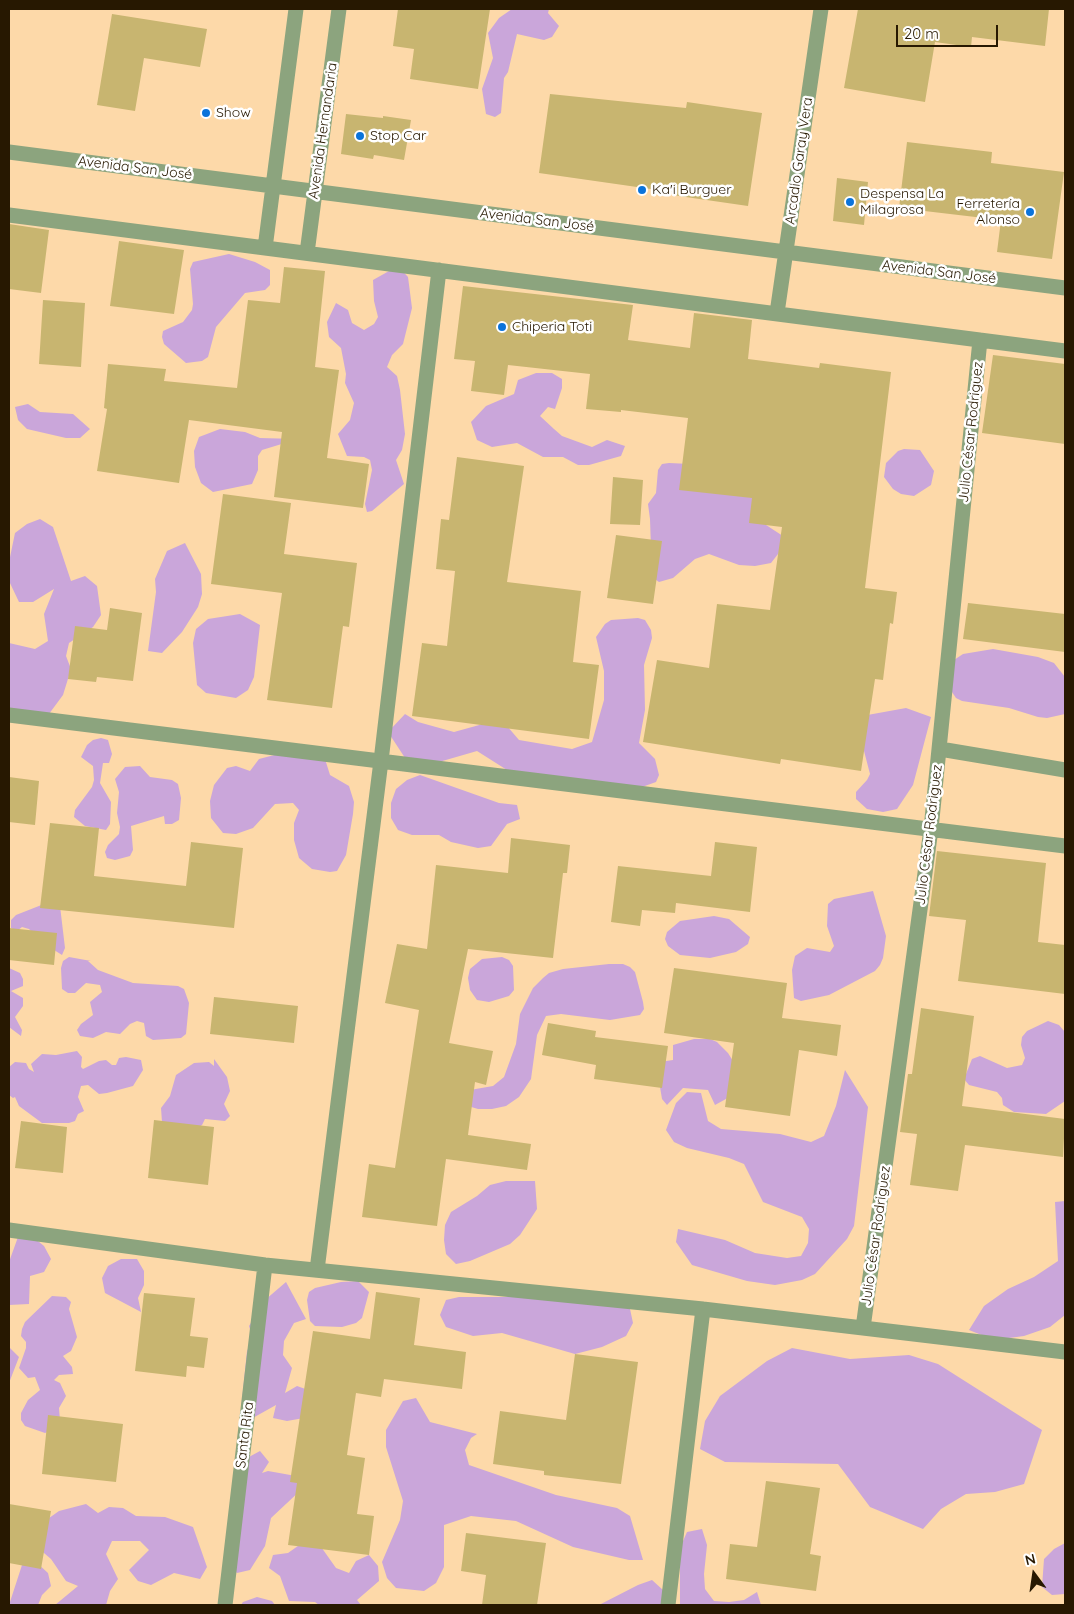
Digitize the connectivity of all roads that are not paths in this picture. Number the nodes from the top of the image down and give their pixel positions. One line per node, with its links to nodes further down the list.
1 (296, 9): 5 (street)
2 (339, 9): 6 (street, Avenida Hernandaria)
3 (821, 9): 9 (street, Arcadio Garay Vera)
4 (9, 152): 5 (street, Avenida San José)
5 (274, 186): 6 (street, Avenida San José); 8 (street)
6 (315, 191): 9 (street, Avenida San José); 10 (street, Avenida Hernandaria)
7 (9, 215): 8 (street)
8 (265, 248): 10 (street)
9 (786, 252): 12 (street, Avenida San José); 13 (street, Arcadio Garay Vera)
10 (307, 253): 11 (street)
11 (439, 270): 13 (street); 18 (street)
12 (1065, 288)
13 (777, 313): 14 (street)
14 (980, 340): 15 (street); 17 (street, Julio César Rodriguez)
15 (1065, 351)
16 (9, 715): 18 (street)
17 (940, 749): 19 (street); 20 (street, Julio César Rodriguez)
18 (381, 761): 20 (street); 24 (street)
19 (1065, 770)
20 (932, 829): 21 (street); 26 (street, Julio César Rodriguez)
21 (1065, 846)
22 (9, 1230): 23 (street)
23 (265, 1265): 24 (street); 28 (street, Santa Rita)
24 (317, 1270): 25 (street)
25 (702, 1309): 26 (street); 29 (street)
26 (863, 1328): 27 (street)
27 (1065, 1352)
28 (225, 1605)
29 (668, 1605)

